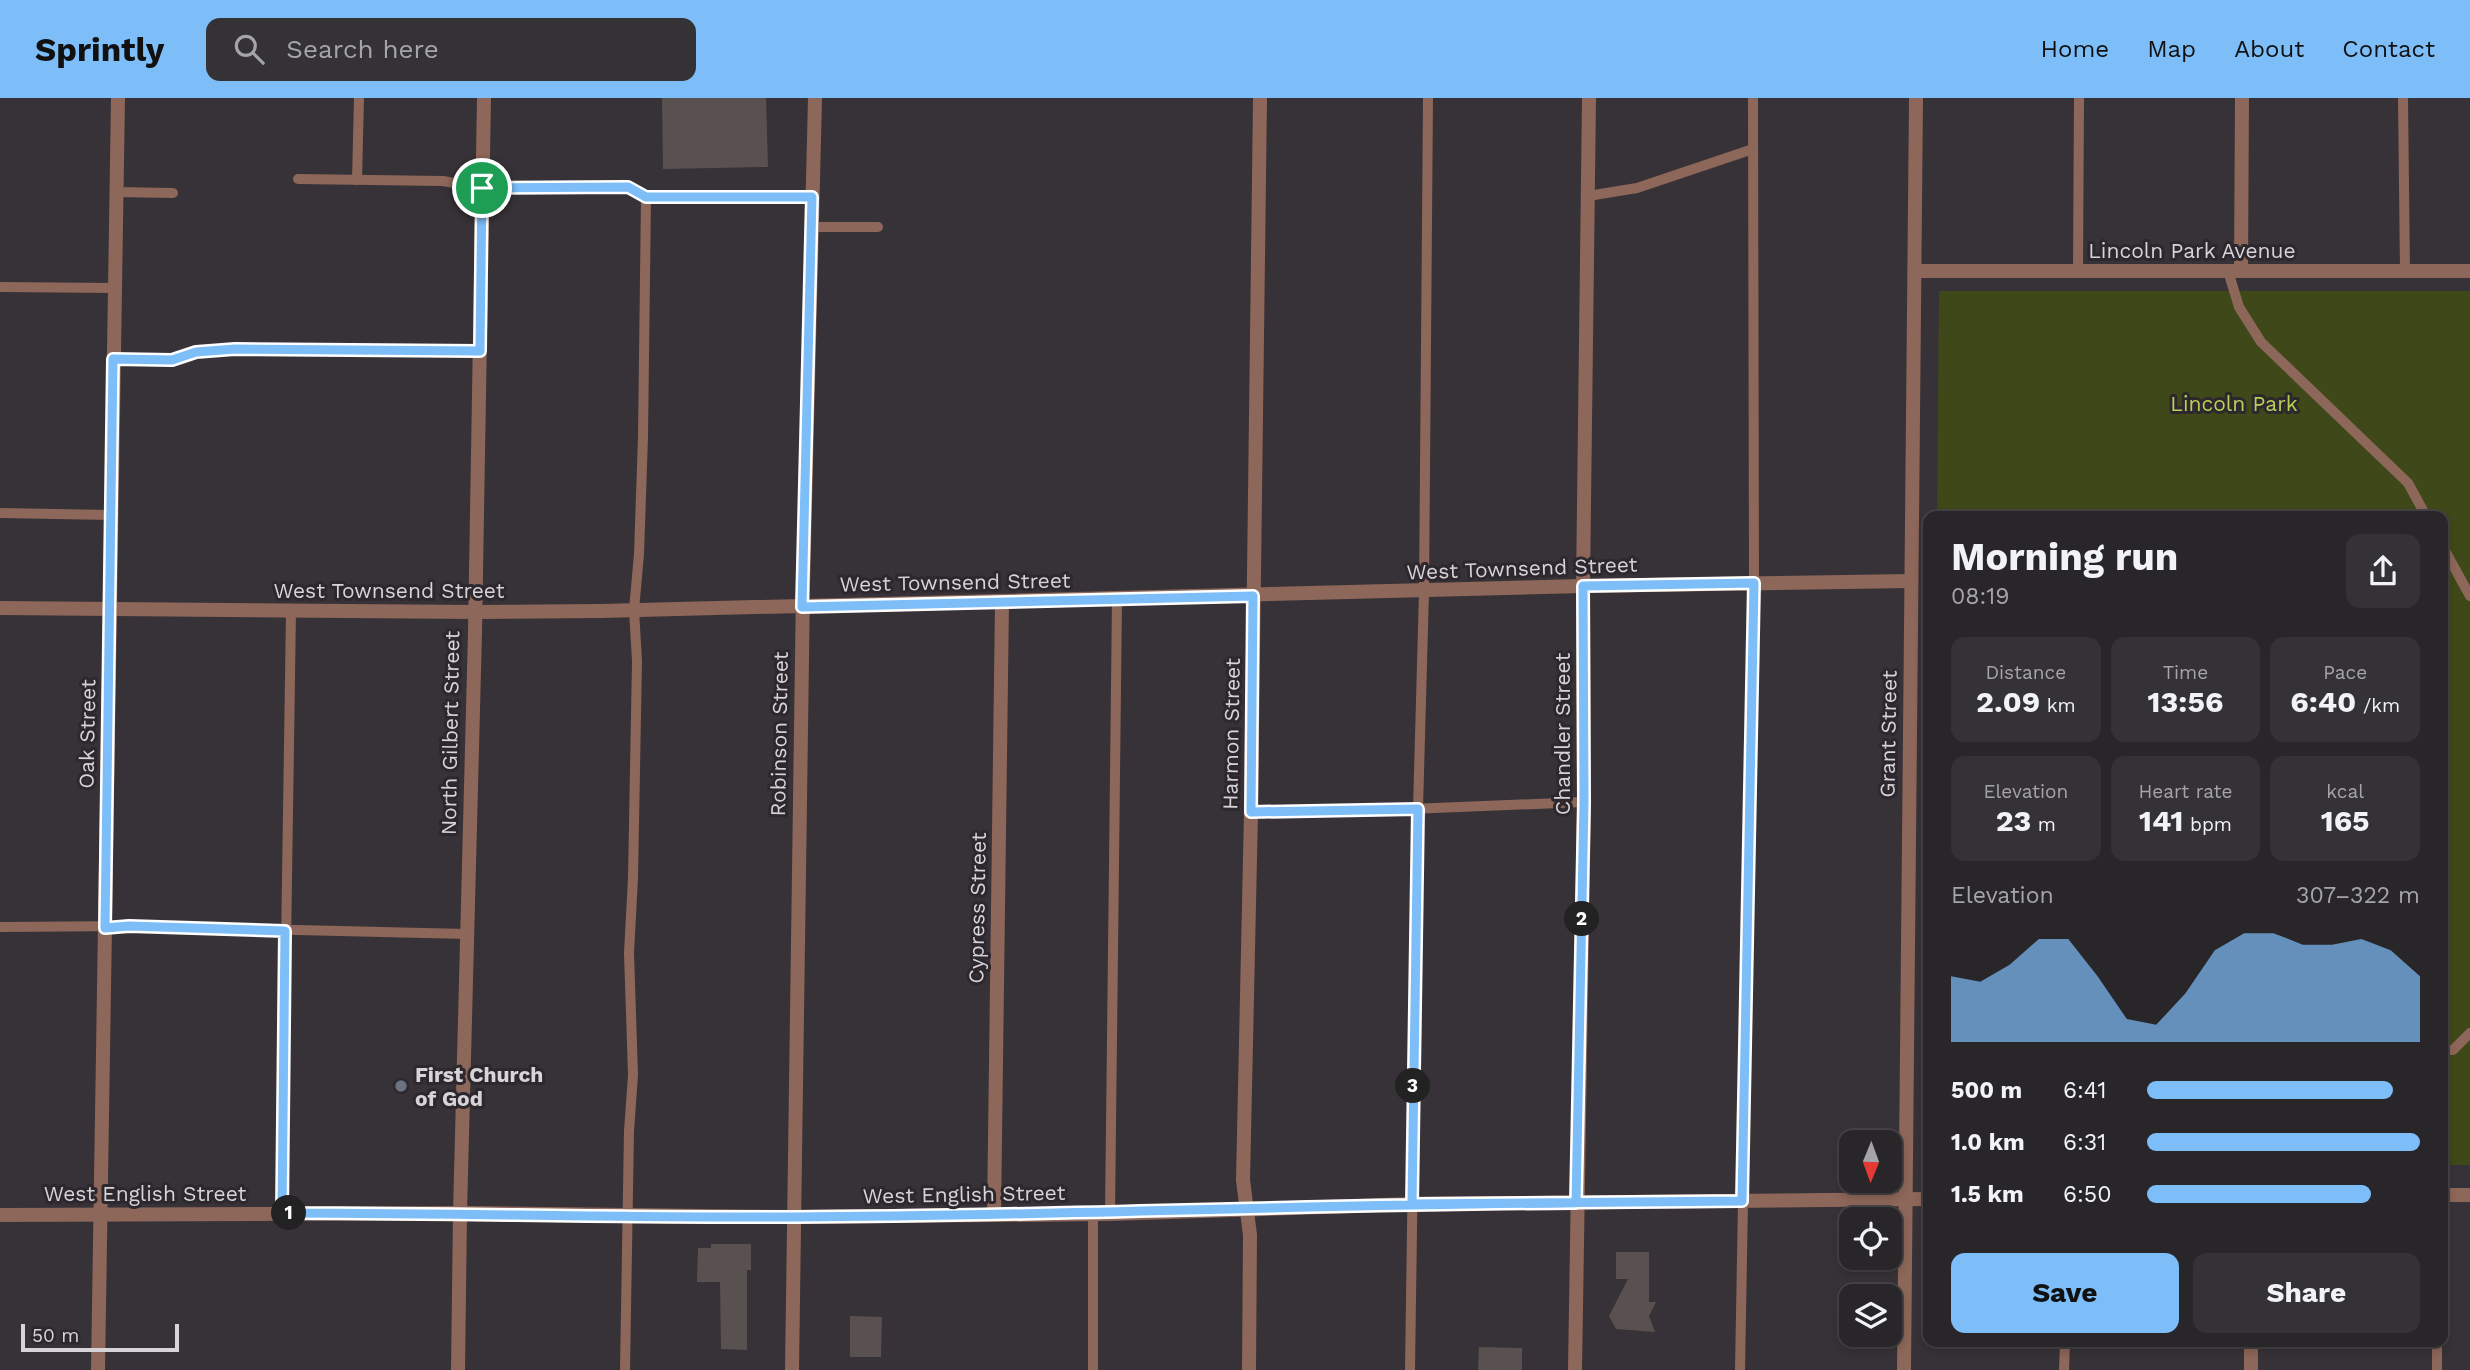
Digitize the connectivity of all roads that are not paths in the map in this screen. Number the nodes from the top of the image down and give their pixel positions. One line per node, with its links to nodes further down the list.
1 (118, 98): 17 (street, Oak Street)
2 (359, 98): 15 (lane)
3 (484, 98): 16 (street, North Gilbert Street)
4 (815, 98): 21 (street, Robinson Street)
5 (1260, 98): 41 (street, Harmon Street)
6 (1428, 98): 40 (lane)
7 (1589, 98): 19 (street, Chandler Street)
8 (1753, 98): 13 (lane)
9 (1916, 98): 24 (street, Grant Street)
10 (2079, 98): 25 (lane)
11 (2242, 98): 26 (street)
12 (2403, 98): 27 (lane)
13 (1753, 149): 19 (lane); 38 (lane)
14 (298, 179): 15 (lane)
15 (357, 180): 16 (lane)
16 (482, 188): 20 (lane); 31 (street, North Gilbert Street)
17 (115, 192): 18 (lane); 30 (street, Oak Street)
18 (173, 193)
19 (1588, 196): 39 (street, Chandler Street)
20 (646, 197): 21 (lane); 48 (lane)
21 (812, 197): 22 (street, Robinson Street)
22 (811, 227): 23 (lane); 45 (street, Robinson Street)
23 (878, 227)
24 (1915, 271): 25 (street, Lincoln Park Avenue); 37 (street, Grant Street)
25 (2078, 271): 26 (street, Lincoln Park Avenue)
26 (2235, 271): 27 (street, Lincoln Park Avenue); 33 (lane)
27 (2404, 271): 28 (street, Lincoln Park Avenue)
28 (2470, 271)
29 (0, 287): 30 (lane)
30 (114, 288): 32 (street, Oak Street)
31 (480, 351): 32 (lane); 50 (street, North Gilbert Street)
32 (113, 359): 35 (street, Oak Street)
33 (2423, 511)
34 (0, 513): 35 (lane)
35 (111, 515): 47 (street, Oak Street)
36 (2448, 556): 42 (lane)
37 (1911, 581): 38 (street, West Townsend Street); 62 (street, Grant Street)
38 (1754, 583): 39 (street, West Townsend Street); 64 (lane)
39 (1583, 586): 40 (street, West Townsend Street); 51 (street, Chandler Street)
40 (1424, 592): 41 (street, West Townsend Street); 52 (lane)
41 (1253, 596): 43 (street, West Townsend Street); 53 (street, Harmon Street)
42 (2470, 596)
43 (1117, 599): 44 (street, West Townsend Street); 71 (lane)
44 (1002, 602): 45 (street, West Townsend Street); 75 (street, Cypress Street)
45 (802, 607): 48 (street, West Townsend Street); 76 (street, Robinson Street)
46 (0, 608): 47 (street, West Townsend Street)
47 (110, 609): 49 (street, West Townsend Street); 55 (street, Oak Street)
48 (634, 610): 50 (street, West Townsend Street); 74 (lane)
49 (291, 611): 50 (street, West Townsend Street); 56 (lane)
50 (474, 612): 57 (street, North Gilbert Street)
51 (1584, 802): 52 (lane); 65 (street, Chandler Street)
52 (1418, 809): 53 (lane); 66 (lane)
53 (1251, 812): 67 (street, Harmon Street)
54 (0, 927): 55 (lane)
55 (105, 928): 56 (lane); 73 (street, Oak Street)
56 (285, 931): 57 (lane); 68 (lane)
57 (467, 934): 69 (street, North Gilbert Street)
58 (2470, 1033): 59 (lane)
59 (2448, 1050)
60 (2448, 1195): 61 (street)
61 (2470, 1195)
62 (1903, 1199): 63 (street, West English Street); 64 (street, West English Street); 89 (street, Grant Street)
63 (1923, 1199)
64 (1742, 1201): 65 (street, West English Street); 88 (lane)
65 (1576, 1203): 66 (street, West English Street); 87 (street, Chandler Street)
66 (1412, 1204): 67 (street, West English Street); 86 (lane)
67 (1246, 1208): 71 (street, West English Street); 85 (street, Harmon Street)
68 (282, 1213): 69 (street, West English Street); 73 (street, West English Street)
69 (460, 1213): 74 (street, West English Street); 81 (street, North Gilbert Street)
70 (1093, 1213): 71 (street, West English Street); 75 (street, West English Street); 84 (lane)
71 (1110, 1214)
72 (0, 1215): 73 (street, West English Street)
73 (101, 1215): 80 (street, Oak Street)
74 (629, 1215): 76 (street, West English Street); 82 (lane)
75 (994, 1215): 76 (street, West English Street)
76 (793, 1217): 83 (street, Robinson Street)
77 (2065, 1347): 90 (lane)
78 (2251, 1347): 91 (street)
79 (2437, 1347): 92 (lane)
80 (98, 1370)
81 (458, 1370)
82 (625, 1370)
83 (792, 1370)
84 (1093, 1370)
85 (1249, 1370)
86 (1410, 1370)
87 (1575, 1370)
88 (1740, 1370)
89 (1904, 1370)
90 (2064, 1370)
91 (2250, 1370)
92 (2437, 1370)

